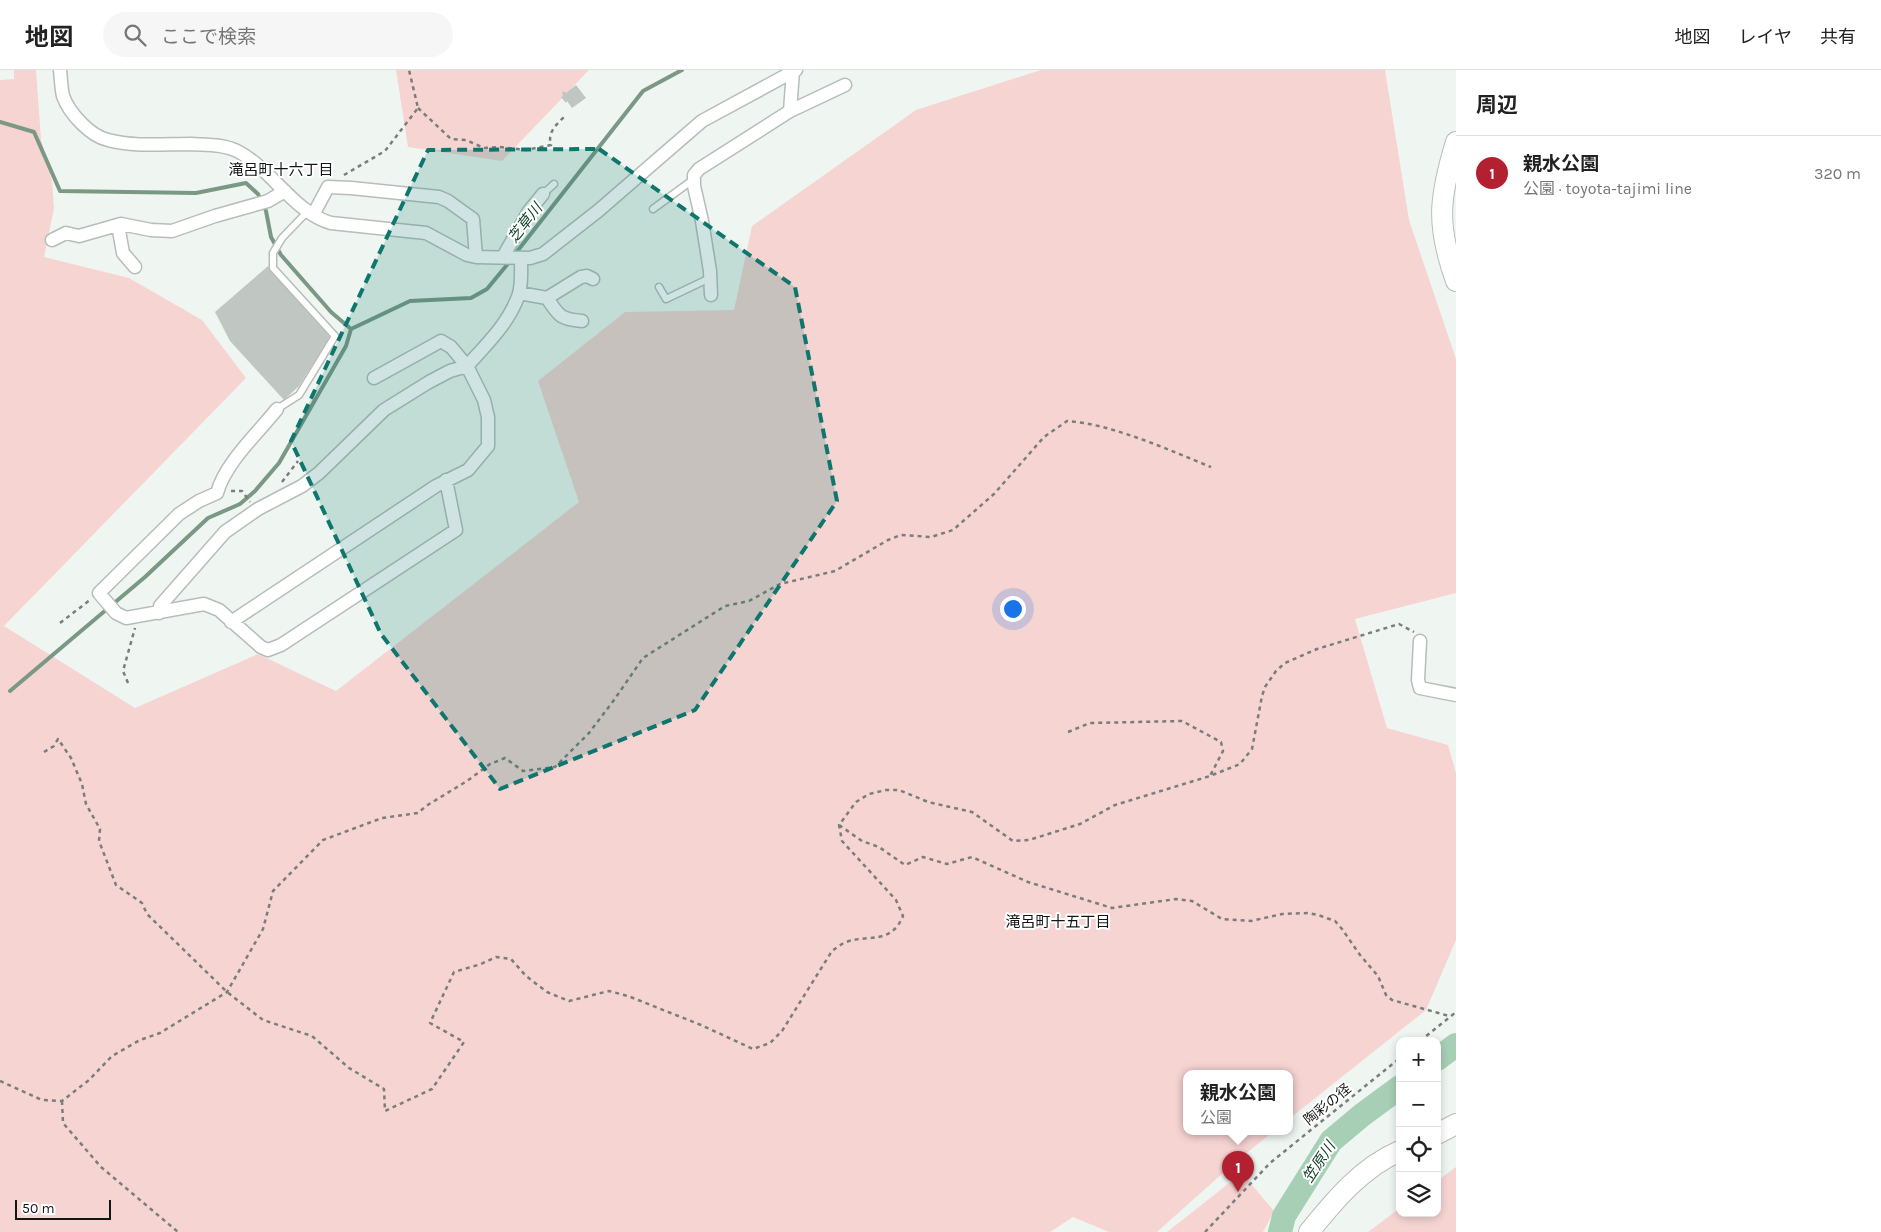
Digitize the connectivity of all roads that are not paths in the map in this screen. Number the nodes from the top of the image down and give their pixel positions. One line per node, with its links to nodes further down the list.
1 (60, 70): 8 (street)
2 (794, 71): 4 (street); 16 (street)
3 (845, 85): 4 (street)
4 (790, 111): 6 (street)
5 (1456, 142): 18 (main road)
6 (694, 179): 10 (lane); 19 (street)
7 (554, 184): 9 (lane)
8 (286, 191): 11 (street); 12 (street)
9 (543, 194): 15 (street)
10 (653, 209)
11 (311, 213): 14 (street); 14 (street); 28 (lane)
12 (118, 225): 13 (street); 17 (street)
13 (52, 240)
14 (476, 257): 15 (street)
15 (504, 257): 16 (street)
16 (521, 258): 22 (street)
17 (135, 268)
18 (1454, 269)
19 (710, 278): 21 (lane); 23 (street)
20 (593, 279): 24 (street)
21 (659, 287)
22 (519, 293): 24 (street); 26 (street)
23 (711, 295)
24 (547, 298): 25 (street)
25 (582, 321)
26 (467, 366): 27 (street); 29 (street); 30 (street)
27 (374, 378)
28 (277, 409): 30 (street)
29 (446, 480): 31 (street); 31 (street)
30 (159, 613): 31 (street)
31 (231, 622)
32 (1420, 642): 33 (street)
33 (1456, 695)
34 (1456, 1124): 35 (main road)
35 (1441, 1132)
36 (1396, 1153): 37 (main road)
37 (1309, 1232)

